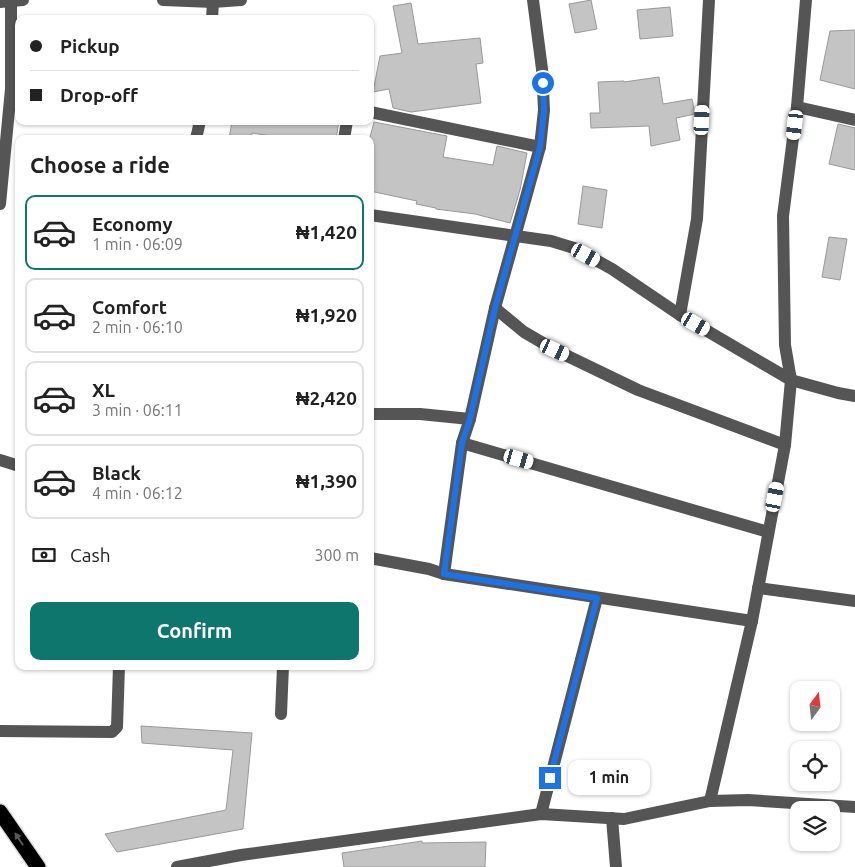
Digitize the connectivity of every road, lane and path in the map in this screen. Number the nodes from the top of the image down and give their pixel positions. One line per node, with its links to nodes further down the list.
1 (163, 0): 7 (street)
2 (241, 0): 7 (street)
3 (533, 0): 12 (street)
4 (709, 0): 17 (street)
5 (806, 0): 9 (street)
6 (12, 1): 13 (street)
7 (213, 2): 8 (street)
8 (212, 15)
9 (797, 107): 11 (street); 18 (street)
10 (374, 113): 12 (street)
11 (855, 120)
12 (540, 147): 15 (street)
13 (0, 204)
14 (374, 215): 15 (street)
15 (515, 236): 16 (street); 17 (street)
16 (495, 308): 21 (street); 23 (street)
17 (680, 315): 18 (street)
18 (791, 380): 19 (street); 23 (street)
19 (855, 396)
20 (374, 414): 21 (street)
21 (470, 419): 22 (street)
22 (462, 443): 26 (street); 28 (street)
23 (785, 445): 26 (street)
24 (0, 460): 25 (street)
25 (15, 465)
26 (768, 532): 29 (street)
27 (374, 559): 28 (street)
28 (444, 574): 30 (street)
29 (758, 588): 31 (street); 32 (street)
30 (597, 598): 32 (street); 40 (street)
31 (855, 601)
32 (752, 621): 37 (street)
33 (119, 670): 36 (street)
34 (283, 670): 35 (street)
35 (281, 714)
36 (0, 731)
37 (710, 801): 38 (street); 41 (street)
38 (855, 807)
39 (0, 812): 42 (highway, one-way to 39)
40 (541, 814): 41 (street); 43 (street)
41 (612, 818): 44 (street)
42 (38, 867)
43 (177, 867)
44 (616, 867)

